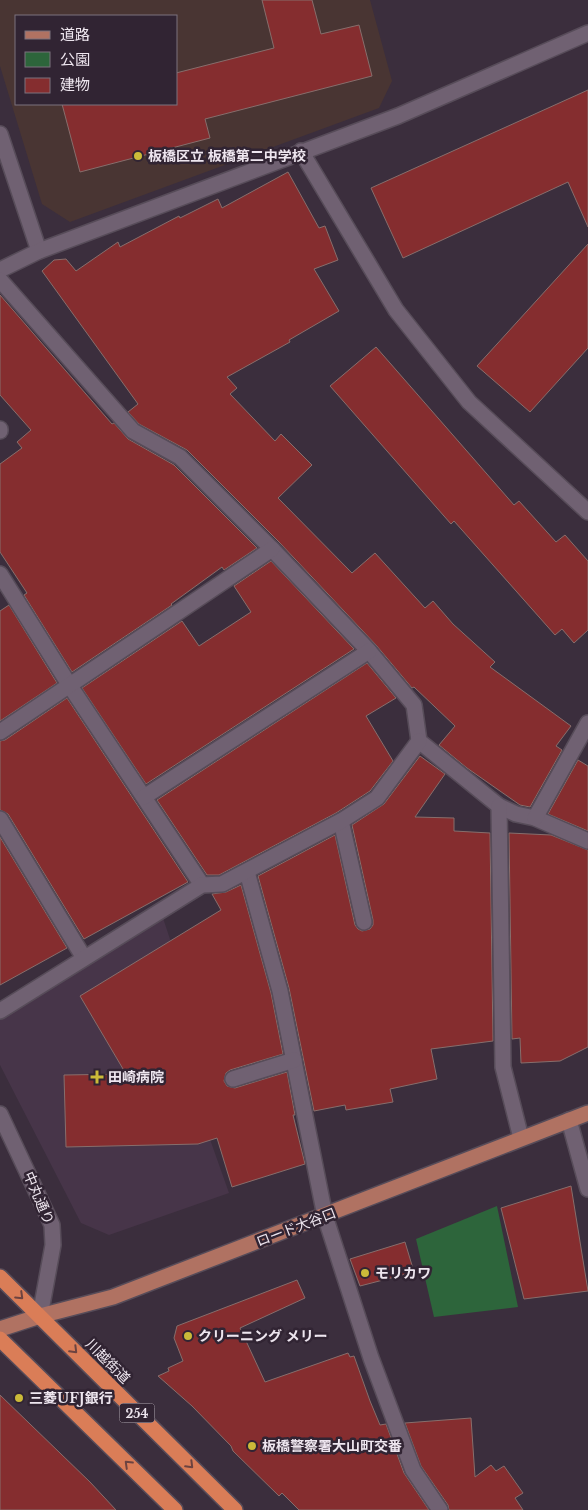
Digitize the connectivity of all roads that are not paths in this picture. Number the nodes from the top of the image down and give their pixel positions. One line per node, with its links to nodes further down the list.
1 (588, 33): 3 (street)
2 (0, 134): 4 (street)
3 (300, 151): 4 (street); 7 (street)
4 (39, 251): 5 (street)
5 (0, 270)
6 (0, 280): 8 (street)
7 (588, 512)
8 (272, 549): 10 (street); 11 (street)
9 (0, 574): 11 (street)
10 (369, 651): 14 (street); 15 (street)
11 (70, 686): 13 (street); 15 (street)
12 (588, 723): 17 (street)
13 (0, 732)
14 (420, 742): 16 (street); 19 (street)
15 (144, 797): 22 (street)
16 (498, 806): 17 (street); 31 (street)
17 (535, 818): 20 (street)
18 (0, 819): 24 (street)
19 (340, 821): 21 (street); 23 (street)
20 (588, 841)
21 (247, 872): 22 (street); 26 (street)
22 (202, 885): 24 (street)
23 (364, 922)
24 (84, 958): 25 (street)
25 (0, 1011)
26 (294, 1060): 27 (street); 33 (street)
27 (233, 1079)
28 (588, 1113): 30 (main road, ロード大谷口)
29 (0, 1114): 35 (street, 中丸通り)
30 (569, 1120): 31 (main road, ロード大谷口); 32 (street)
31 (521, 1138): 33 (main road, ロード大谷口)
32 (588, 1189)
33 (325, 1216): 35 (main road, ロード大谷口); 40 (street)
34 (0, 1277): 35 (highway, 川越街道 / 254, one-way to 35)
35 (40, 1316): 36 (main road, ロード大谷口); 39 (highway, 川越街道 / 254, one-way to 39)
36 (0, 1329)
37 (0, 1339): 38 (highway, one-way to 37)
38 (175, 1510)
39 (235, 1510)
40 (440, 1510)

